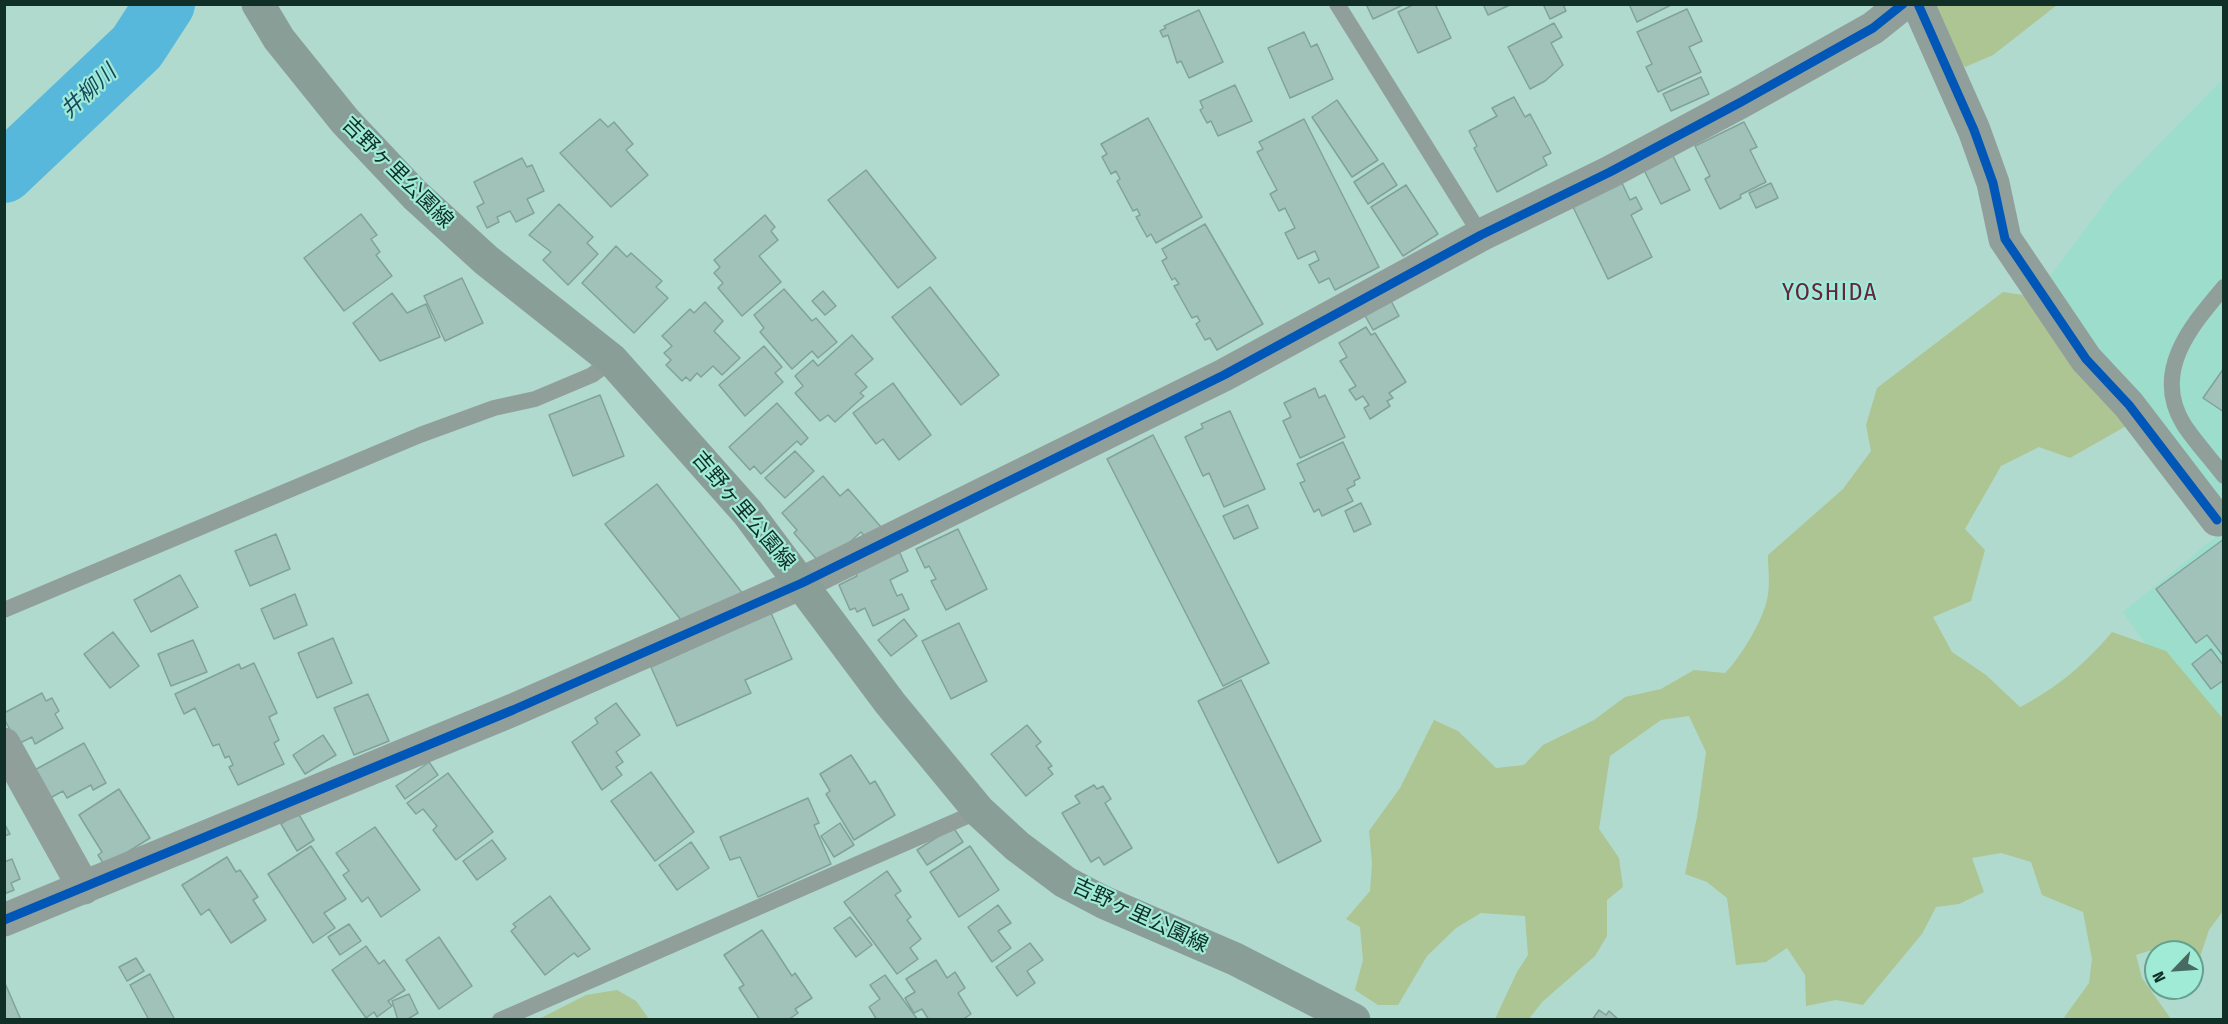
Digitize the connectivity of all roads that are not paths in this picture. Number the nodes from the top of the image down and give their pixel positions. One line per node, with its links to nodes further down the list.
1 (258, 4): 7 (main road, 吉野ヶ里公園線)
2 (1337, 4): 5 (lane)
3 (1903, 4): 5 (street)
4 (1918, 4): 9 (street)
5 (1481, 235): 10 (street)
6 (2223, 287): 8 (lane)
7 (612, 360): 10 (main road, 吉野ヶ里公園線); 11 (lane)
8 (2223, 476)
9 (2217, 520)
10 (802, 582): 13 (main road, 吉野ヶ里公園線); 14 (street)
11 (4, 610)
12 (6, 748): 14 (street)
13 (979, 811): 16 (lane); 17 (main road, 吉野ヶ里公園線)
14 (84, 888): 15 (street)
15 (4, 920)
16 (500, 1020)
17 (1354, 1020)

